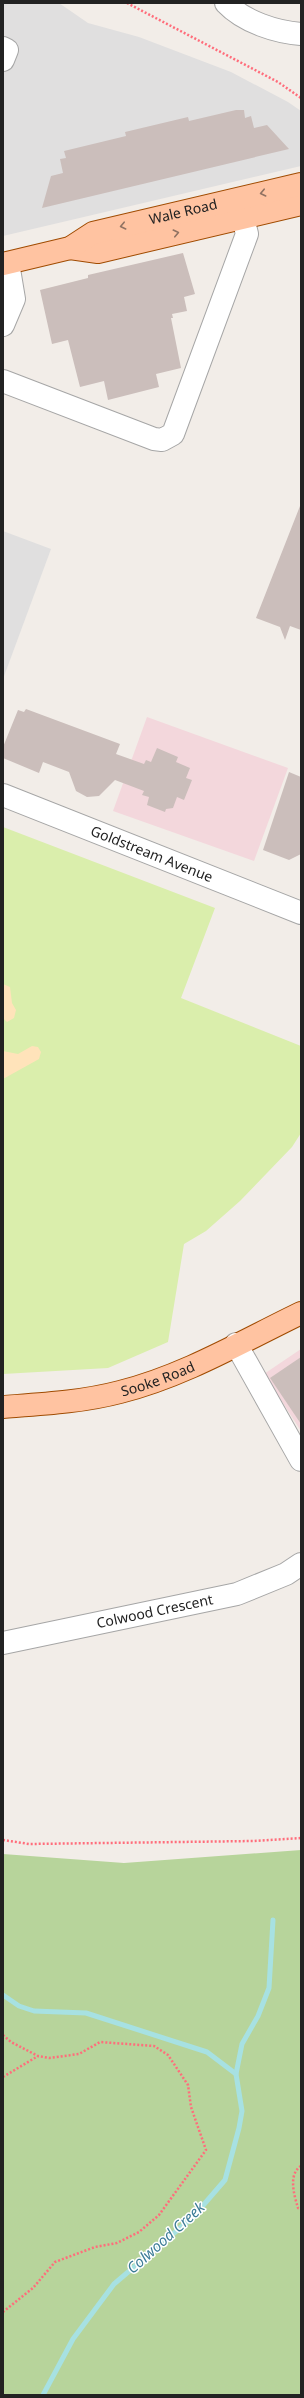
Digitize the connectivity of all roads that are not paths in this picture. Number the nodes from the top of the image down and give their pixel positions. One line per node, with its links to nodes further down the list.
1 (226, 3): 2 (street)
2 (301, 34)
3 (3, 48): 4 (street)
4 (3, 60)
5 (301, 184): 7 (main road, Wale Road, one-way to 7)
6 (301, 204): 7 (main road, Wale Road)
7 (241, 208): 8 (main road, Wale Road); 10 (street)
8 (6, 264): 9 (street)
9 (3, 325)
10 (3, 381)
11 (3, 795): 12 (street, Goldstream Avenue)
12 (301, 913)
13 (301, 1312): 14 (main road, Sooke Road)
14 (236, 1344): 15 (main road, Sooke Road); 16 (street)
15 (3, 1406)
16 (301, 1460)
17 (301, 1564): 18 (street, Colwood Crescent)
18 (3, 1643)

